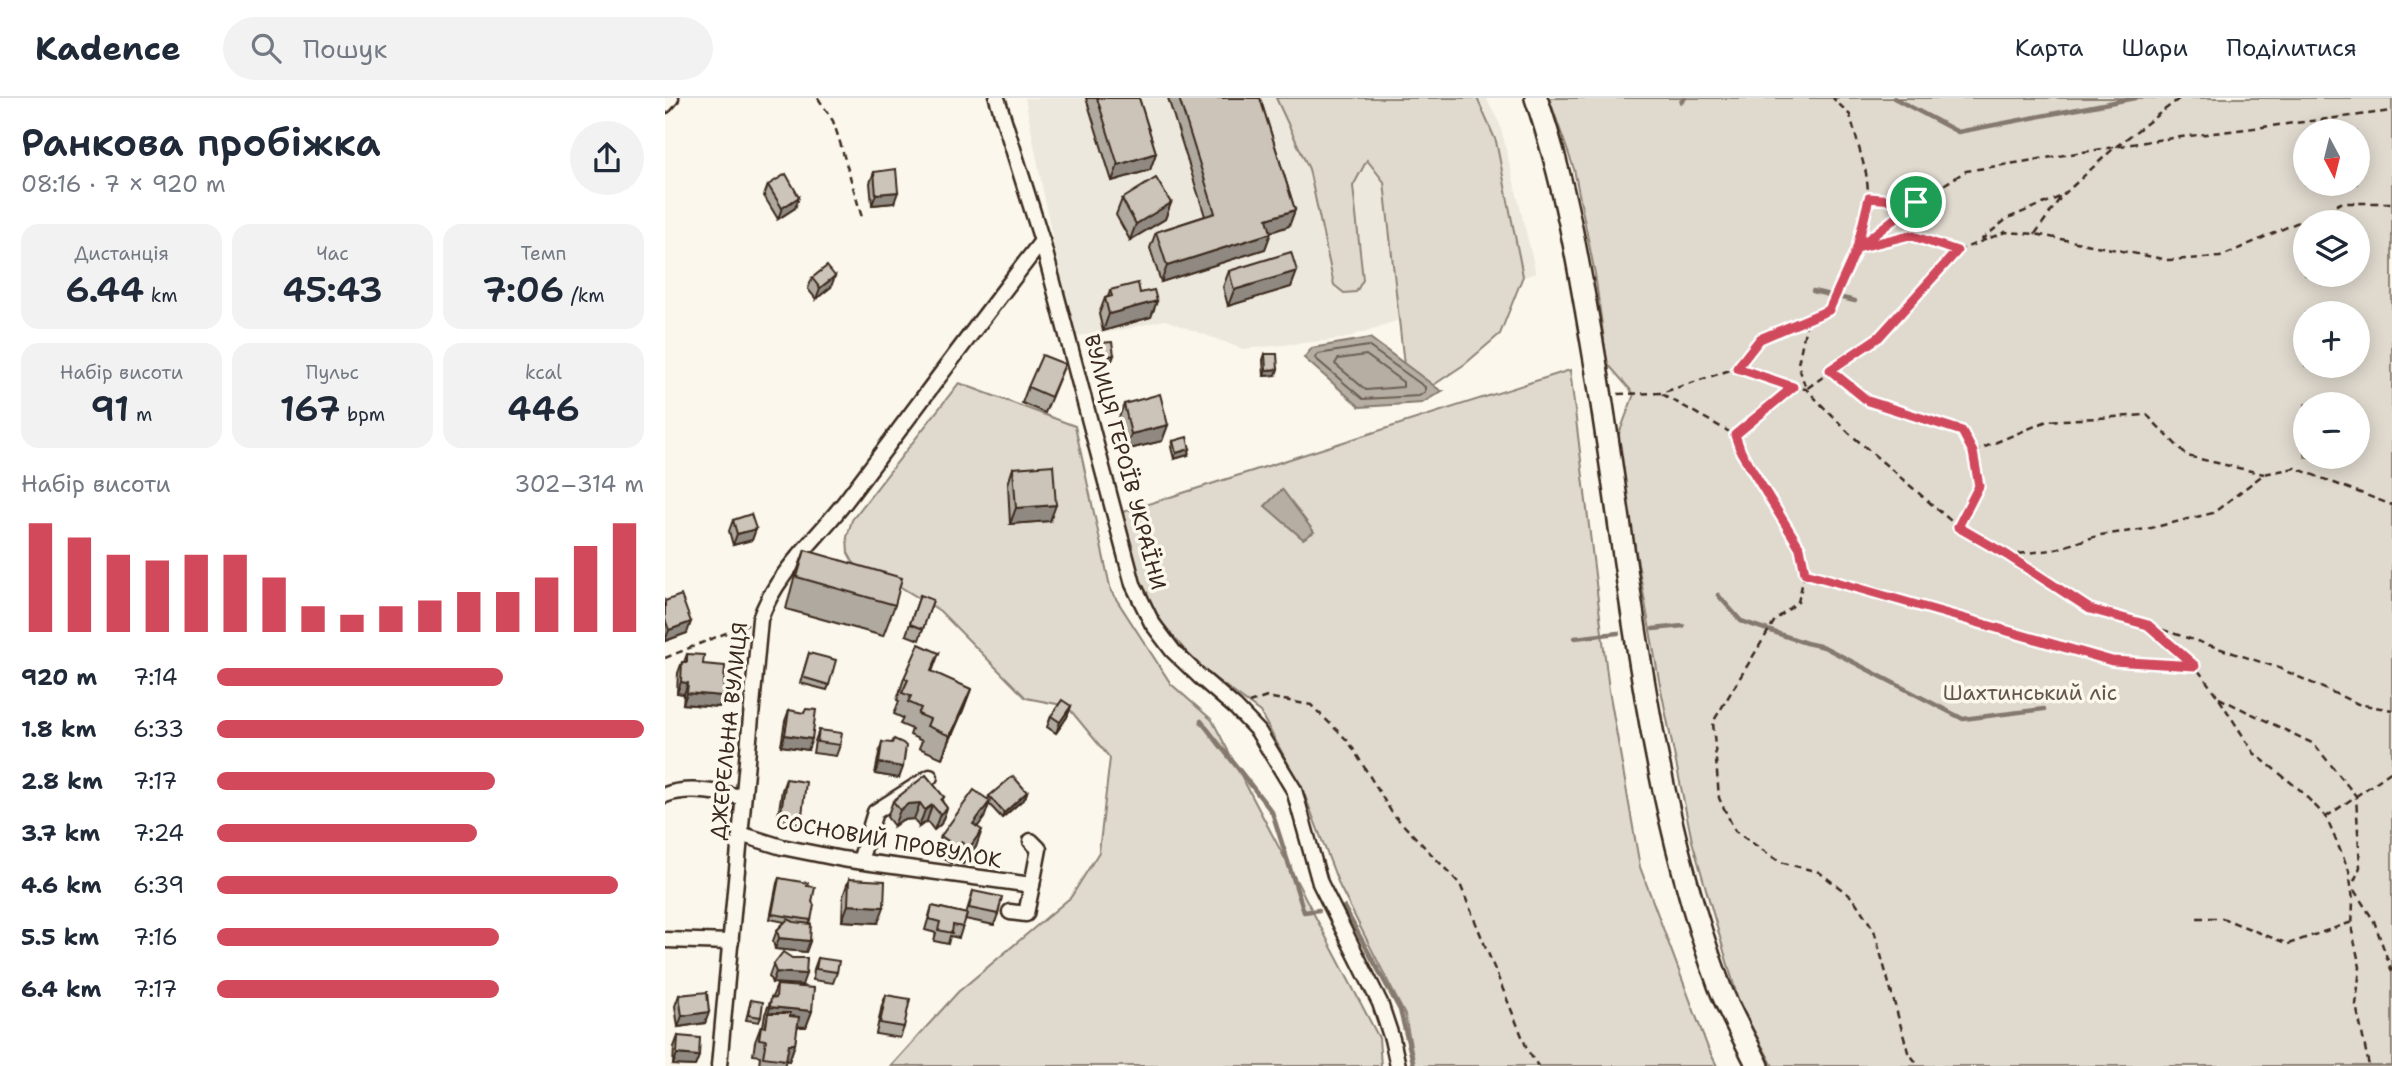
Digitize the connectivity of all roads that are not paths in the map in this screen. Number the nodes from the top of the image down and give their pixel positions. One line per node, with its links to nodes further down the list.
1 (671, 98): 4 (street)
2 (997, 98): 5 (street, ВУЛИЦЯ ГЕРОЇВ УКРАЇНИ)
3 (1536, 98): 18 (highway)
4 (665, 105)
5 (1042, 241): 8 (street, ДЖЕРЕЛЬНА ВУЛИЦЯ); 17 (street, ВУЛИЦЯ ГЕРОЇВ УКРАЇНИ)
6 (930, 777): 11 (street)
7 (665, 795): 8 (street)
8 (743, 797): 9 (street, ДЖЕРЕЛЬНА ВУЛИЦЯ)
9 (740, 834): 11 (street, СОСНОВИЙ ПРОВУЛОК); 15 (street, ДЖЕРЕЛЬНА ВУЛИЦЯ)
10 (1031, 841): 12 (street, СОСНОВИЙ ПРОВУЛОК)
11 (860, 861): 12 (street, СОСНОВИЙ ПРОВУЛОК)
12 (1033, 885): 13 (street, СОСНОВИЙ ПРОВУЛОК)
13 (1010, 912)
14 (665, 940): 15 (street)
15 (731, 942): 16 (street, ДЖЕРЕЛЬНА ВУЛИЦЯ)
16 (719, 1066)
17 (1398, 1066)
18 (1758, 1066)

